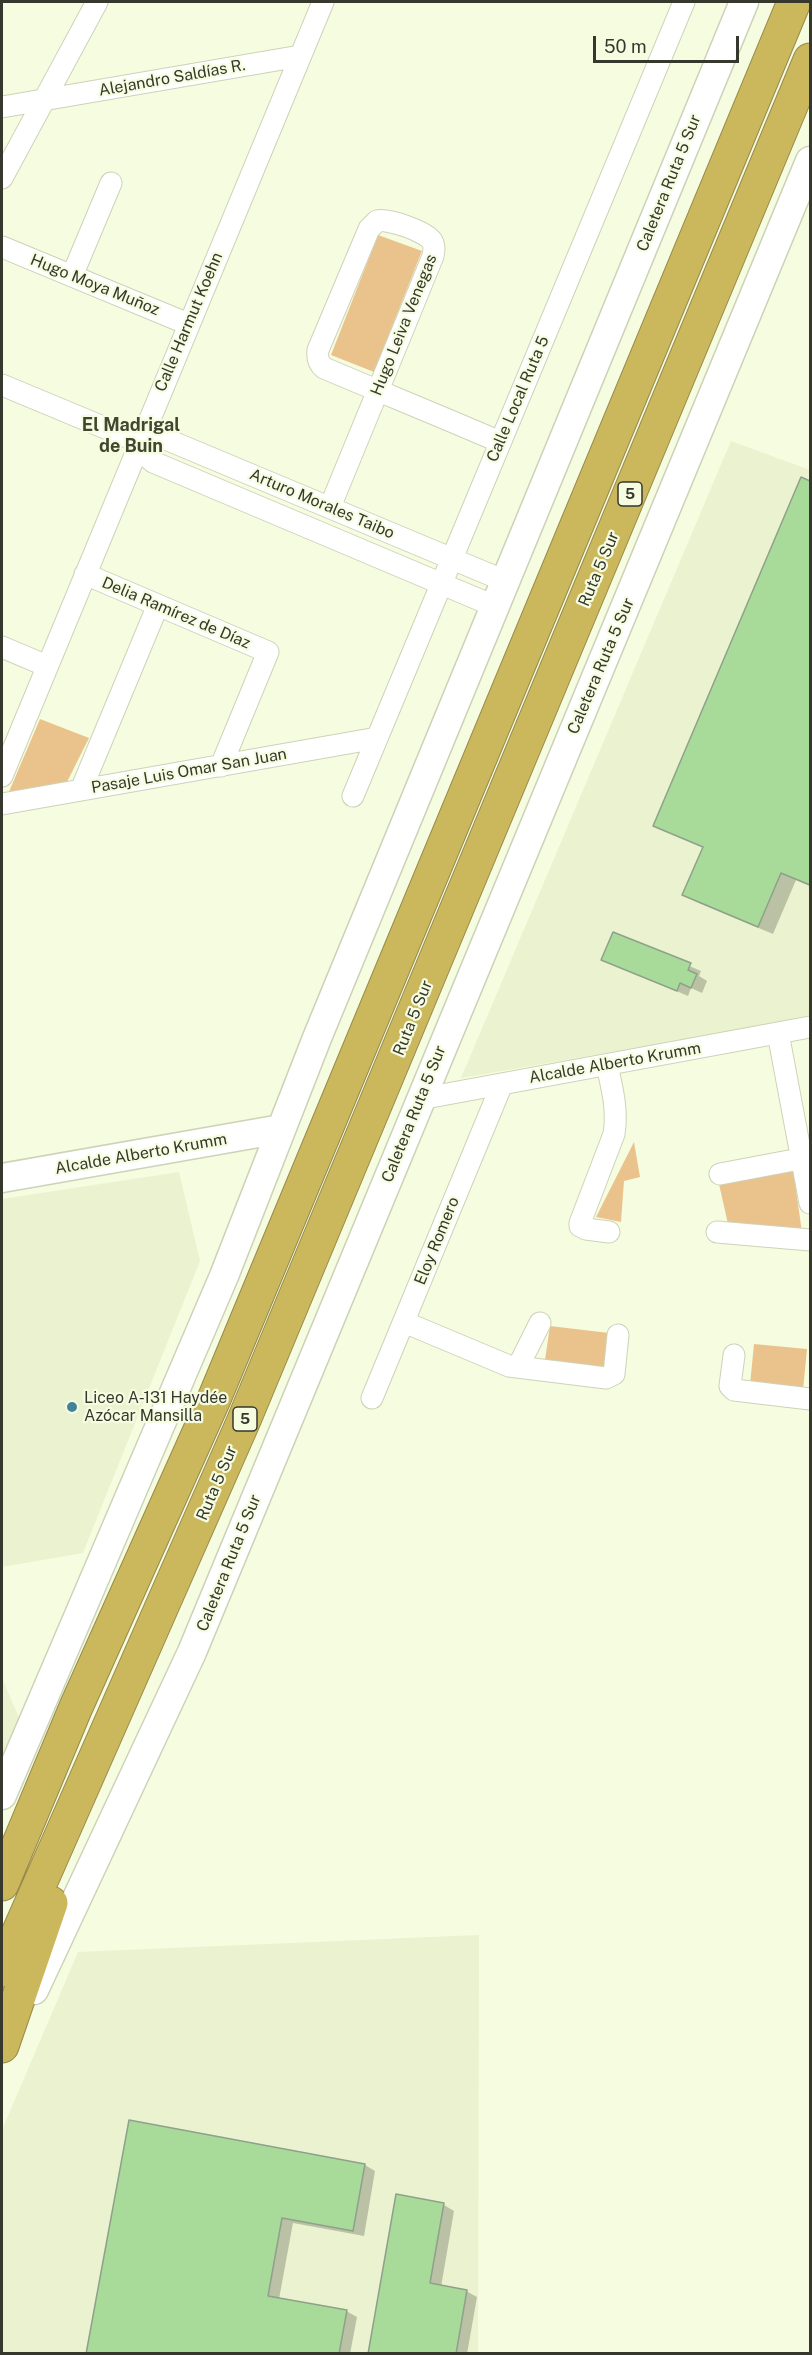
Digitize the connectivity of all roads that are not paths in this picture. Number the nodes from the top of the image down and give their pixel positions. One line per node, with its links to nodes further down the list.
1 (97, 2): 8 (street)
2 (323, 2): 6 (street, Calle Harmut Koehn)
3 (684, 2): 19 (street, Calle Local Ruta 5)
4 (744, 2): 24 (main road, Caletera Ruta 5 Sur)
5 (794, 2): 54 (highway, 5)
6 (300, 56): 8 (street, Alejandro Saldías R.); 15 (street, Calle Harmut Koehn)
7 (810, 60): 55 (highway, Ruta 5 Sur / 5)
8 (44, 100): 9 (street, Alejandro Saldías R.); 11 (street)
9 (2, 107)
10 (810, 161): 38 (main road, Caletera Ruta 5 Sur)
11 (2, 178)
12 (111, 183): 14 (street)
13 (2, 247): 14 (street, Hugo Moya Muñoz)
14 (72, 276): 15 (street, Hugo Moya Muñoz)
15 (188, 324): 18 (street, Calle Harmut Koehn)
16 (2, 385): 18 (street, Arturo Morales Taibo)
17 (378, 391): 17 (street, Hugo Leiva Venegas); 19 (street); 20 (street, Hugo Leiva Venegas)
18 (139, 442): 20 (street, Arturo Morales Taibo); 22 (street, Calle Harmut Koehn); 23 (street, Arturo Morales Taibo)
19 (500, 442): 21 (street, Calle Local Ruta 5)
20 (330, 507): 21 (street, Arturo Morales Taibo)
21 (452, 559): 23 (street, Calle Local Ruta 5); 24 (street, Arturo Morales Taibo)
22 (85, 574): 25 (street, Delia Ramírez de Díaz); 27 (street, Calle Harmut Koehn)
23 (442, 584): 24 (street, Arturo Morales Taibo); 28 (street, Calle Local Ruta 5)
24 (500, 593): 39 (main road, Caletera Ruta 5 Sur)
25 (158, 605): 29 (street, Delia Ramírez de Díaz); 31 (street)
26 (2, 647): 27 (street)
27 (47, 666): 30 (street, Calle Harmut Koehn)
28 (377, 738): 29 (street, Pasaje Luis Omar San Juan); 32 (street, Calle Local Ruta 5)
29 (221, 766): 31 (street, Pasaje Luis Omar San Juan)
30 (2, 776)
31 (81, 790): 33 (street, Pasaje Luis Omar San Juan)
32 (353, 796)
33 (2, 804)
34 (810, 1027): 35 (street, Alcalde Alberto Krumm)
35 (778, 1033): 36 (street, Alcalde Alberto Krumm); 40 (street)
36 (607, 1065): 37 (street, Alcalde Alberto Krumm); 44 (street)
37 (502, 1084): 38 (street, Alcalde Alberto Krumm); 47 (street, Eloy Romero)
38 (420, 1099): 61 (main road, Caletera Ruta 5 Sur)
39 (281, 1129): 42 (main road, Alcalde Alberto Krumm); 56 (main road, Caletera Ruta 5 Sur)
40 (806, 1157): 41 (street); 43 (street)
41 (720, 1174)
42 (2, 1178)
43 (810, 1203)
44 (609, 1232)
45 (717, 1232): 46 (street)
46 (810, 1240)
47 (404, 1323): 51 (street); 52 (street, Eloy Romero)
48 (540, 1323): 51 (street)
49 (618, 1335): 51 (street)
50 (734, 1355): 53 (street)
51 (518, 1367)
52 (372, 1398)
53 (810, 1399)
54 (130, 1586): 57 (highway); 58 (highway, 5)
55 (101, 1745): 59 (highway, Ruta 5 Sur / 5); 60 (highway)
56 (2, 1795)
57 (2, 1831)
58 (2, 1884)
59 (2, 1970)
60 (2, 2046)
61 (2, 2060)

